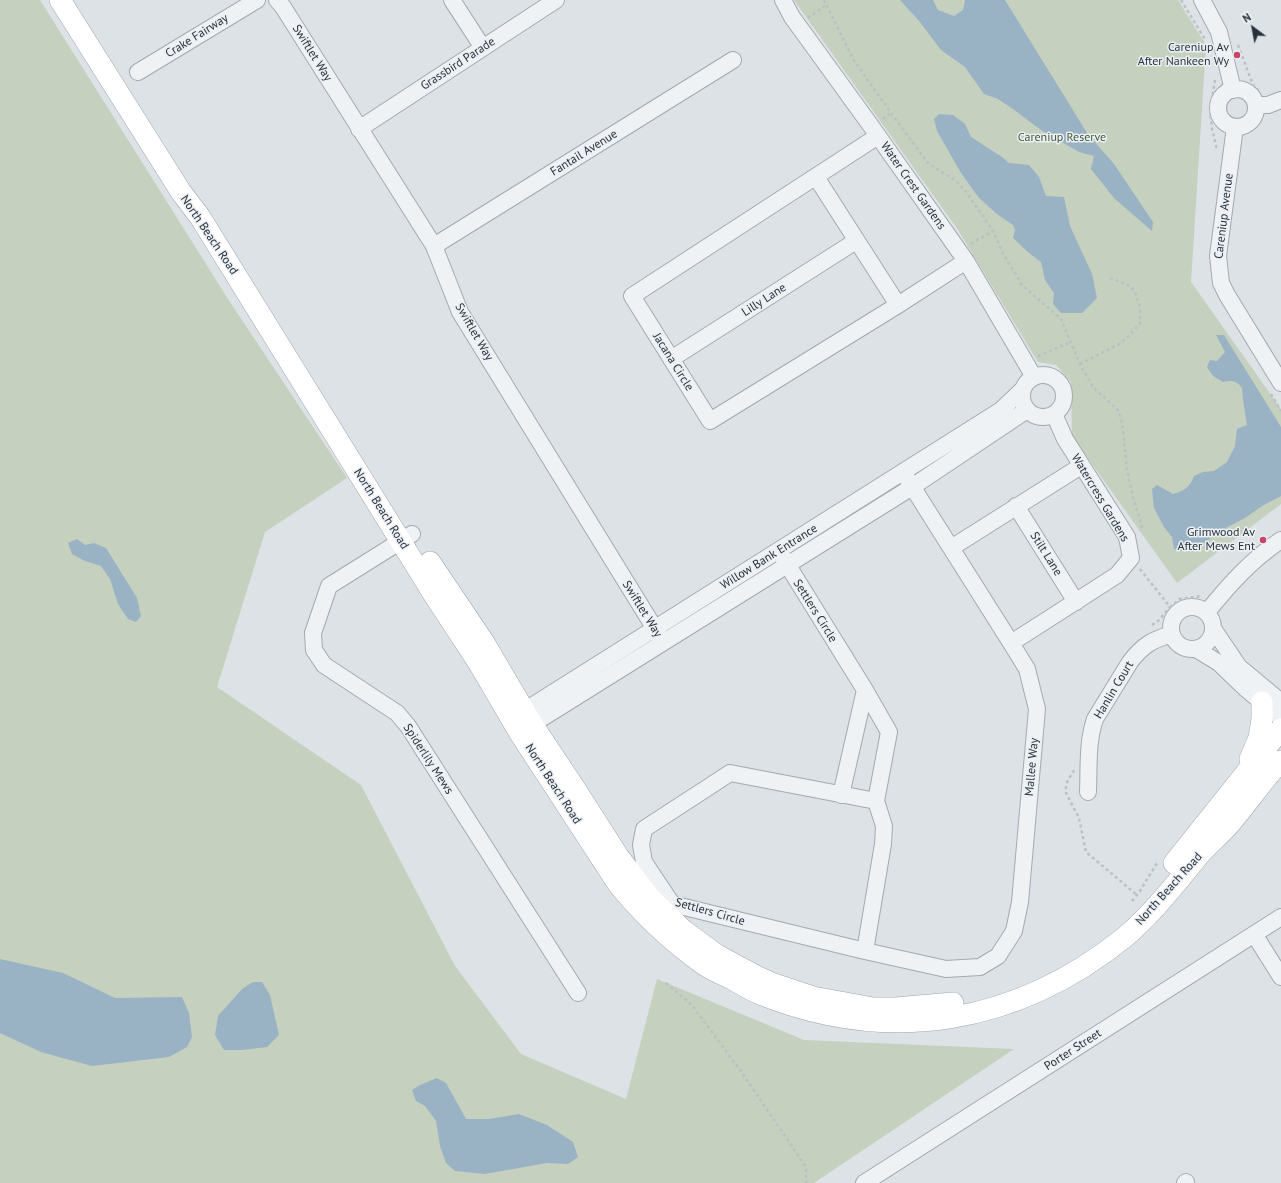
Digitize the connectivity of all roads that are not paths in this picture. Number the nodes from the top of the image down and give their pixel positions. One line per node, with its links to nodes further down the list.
1 (60, 0): 33 (main road, North Beach Road)
2 (75, 0): 33 (main road, North Beach Road)
3 (256, 0): 11 (street, Crake Fairway)
4 (277, 0): 16 (street, Swiftlet Way)
5 (452, 0): 9 (street)
6 (556, 0): 9 (street, Grassbird Parade)
7 (783, 0): 17 (street, Water Crest Gardens)
8 (1202, 0): 12 (street)
9 (483, 48): 16 (street, Grassbird Parade)
10 (733, 60): 20 (street, Fantail Avenue)
11 (138, 72)
12 (1233, 90): 13 (street); 15 (street)
13 (1259, 98): 14 (street); 15 (street)
14 (1281, 100)
15 (1236, 127): 25 (street, Careniup Avenue)
16 (359, 129): 20 (street, Swiftlet Way)
17 (878, 136): 18 (street, Jacana Circle); 21 (street, Water Crest Gardens)
18 (816, 177): 19 (street); 23 (street, Jacana Circle)
19 (856, 241): 22 (street); 23 (street, Lilly Lane)
20 (434, 246): 39 (street, Swiftlet Way)
21 (963, 256): 22 (street, Jacana Circle); 24 (street, Water Crest Gardens)
22 (898, 306): 23 (street, Jacana Circle)
23 (671, 359)
24 (1034, 377): 26 (street); 28 (street)
25 (1281, 383)
26 (1023, 389): 27 (street); 30 (street, Willow Bank Entrance)
27 (1027, 410): 28 (street); 31 (street, Willow Bank Entrance)
28 (1054, 414): 29 (street, Watercress Gardens)
29 (1081, 466): 32 (street); 37 (street, Watercress Gardens)
30 (903, 472): 31 (street, Mallee Way); 36 (street, Willow Bank Entrance)
31 (912, 487): 35 (street, Mallee Way); 36 (street, Willow Bank Entrance)
32 (1016, 506): 35 (street); 37 (street, Stilt Lane)
33 (406, 537): 48 (main road, North Beach Road); 59 (street, Spiderlily Mews)
34 (1281, 540): 38 (street)
35 (951, 548): 43 (street, Mallee Way)
36 (783, 557): 39 (street, Willow Bank Entrance); 42 (street, Willow Bank Entrance); 45 (street, Settlers Circle)
37 (1076, 602): 43 (street, Watercress Gardens)
38 (1207, 612): 40 (street); 41 (street)
39 (654, 628): 42 (street, Swiftlet Way); 48 (street, Willow Bank Entrance)
40 (1214, 630): 44 (street); 46 (street)
41 (1172, 634): 44 (street); 52 (street, Hanlin Court)
42 (663, 642): 48 (street, Willow Bank Entrance)
43 (1012, 643): 57 (street, Mallee Way)
44 (1196, 649): 46 (street)
45 (865, 690): 53 (street); 54 (street, Settlers Circle)
46 (1272, 702): 47 (street); 51 (main road)
47 (1281, 718)
48 (521, 722): 50 (main road, North Beach Road); 51 (main road, North Beach Road)
49 (1281, 729): 51 (main road, North Beach Road)
50 (1281, 761)
51 (1244, 776)
52 (1088, 792)
53 (841, 795): 54 (street, Settlers Circle); 57 (street, Settlers Circle)
54 (876, 801): 57 (street, Settlers Circle)
55 (1281, 917): 56 (street, Porter Street)
56 (1254, 934): 58 (street); 60 (street, Porter Street)
57 (865, 951)
58 (1281, 977)
59 (578, 993)
60 (864, 1183)

